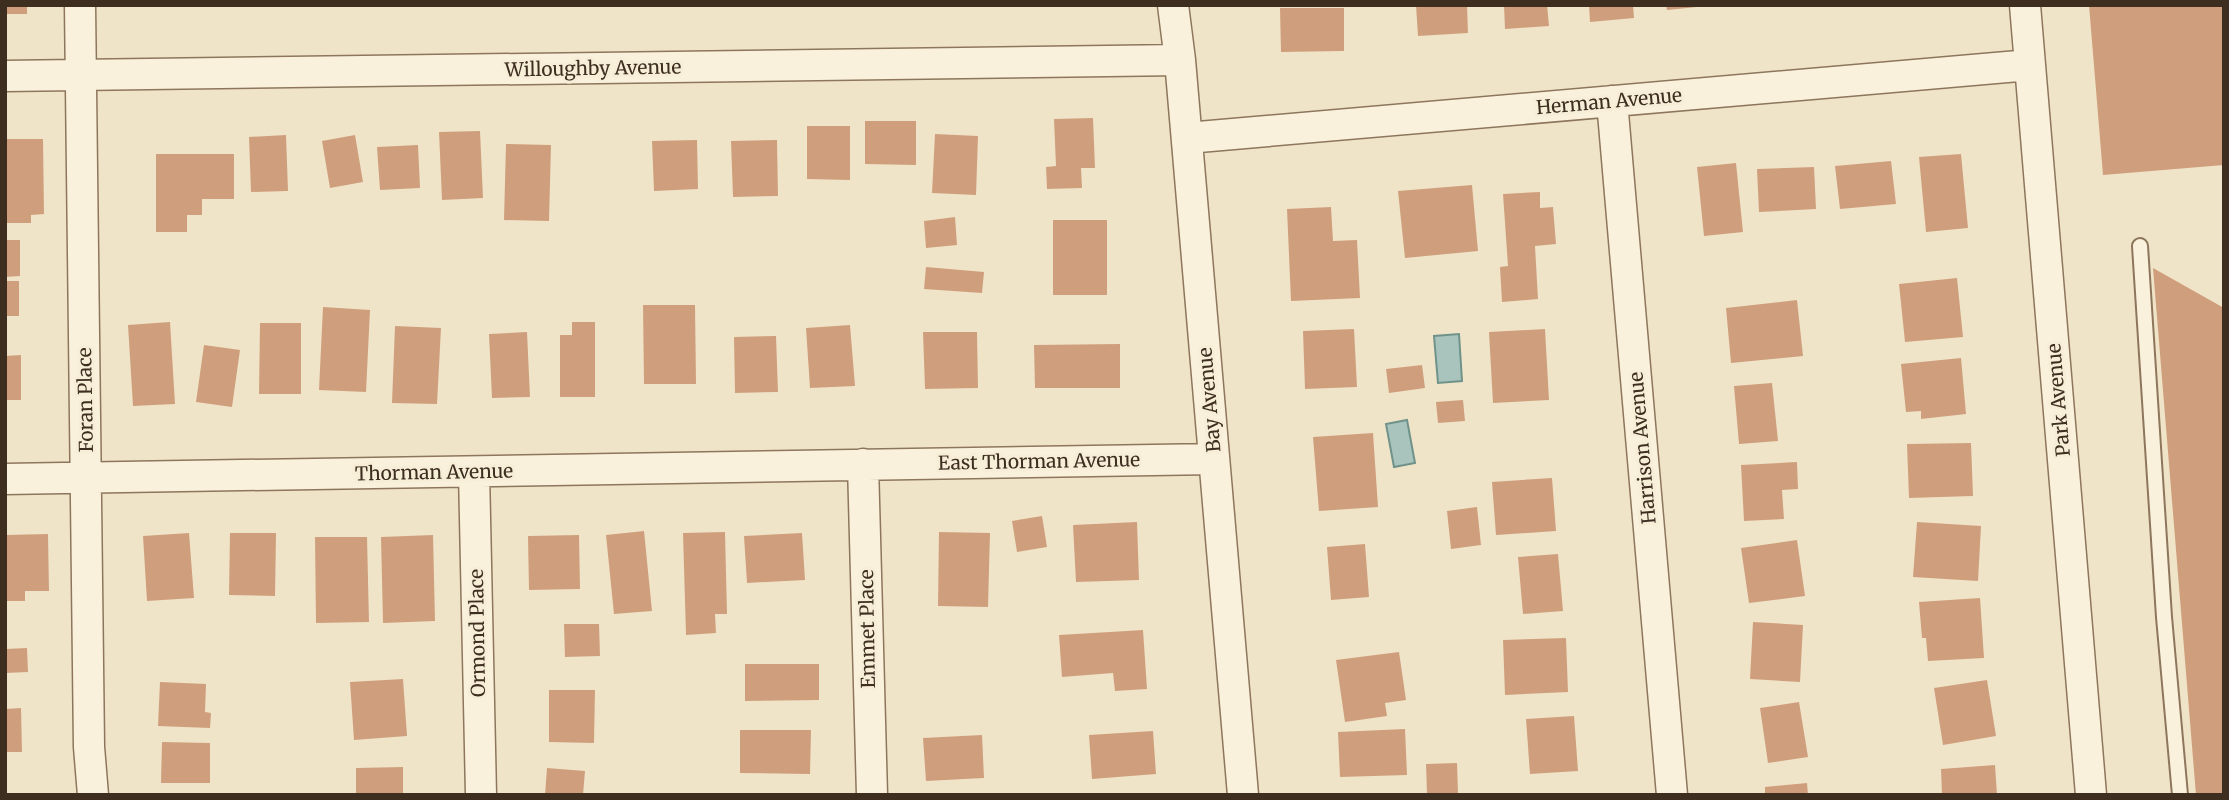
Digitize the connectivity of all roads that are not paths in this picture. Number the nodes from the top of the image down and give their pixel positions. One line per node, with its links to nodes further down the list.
1 (80, 5): 6 (street, Foran Place)
2 (1173, 5): 4 (street, Bay Avenue)
3 (2025, 5): 5 (street, Park Avenue)
4 (1180, 60): 6 (street, Willoughby Avenue); 9 (street, Bay Avenue)
5 (2030, 65): 8 (street, Herman Avenue); 21 (street, Park Avenue)
6 (81, 75): 7 (street, Willoughby Avenue); 14 (street, Foran Place)
7 (5, 76)
8 (1612, 101): 9 (street, Herman Avenue); 20 (street, Harrison Avenue)
9 (1187, 138): 11 (street, Bay Avenue)
10 (2140, 246): 22 (lane)
11 (1214, 458): 12 (street, East Thorman Avenue); 19 (street, Bay Avenue)
12 (863, 464): 13 (street, Thorman Avenue); 18 (street, Emmet Place)
13 (474, 472): 14 (street, Thorman Avenue); 17 (street, Ormond Place)
14 (86, 478): 15 (street, Thorman Avenue); 16 (street, Foran Place)
15 (5, 479)
16 (93, 795)
17 (481, 795)
18 (872, 795)
19 (1243, 795)
20 (1672, 795)
21 (2091, 795)
22 (2180, 795)

